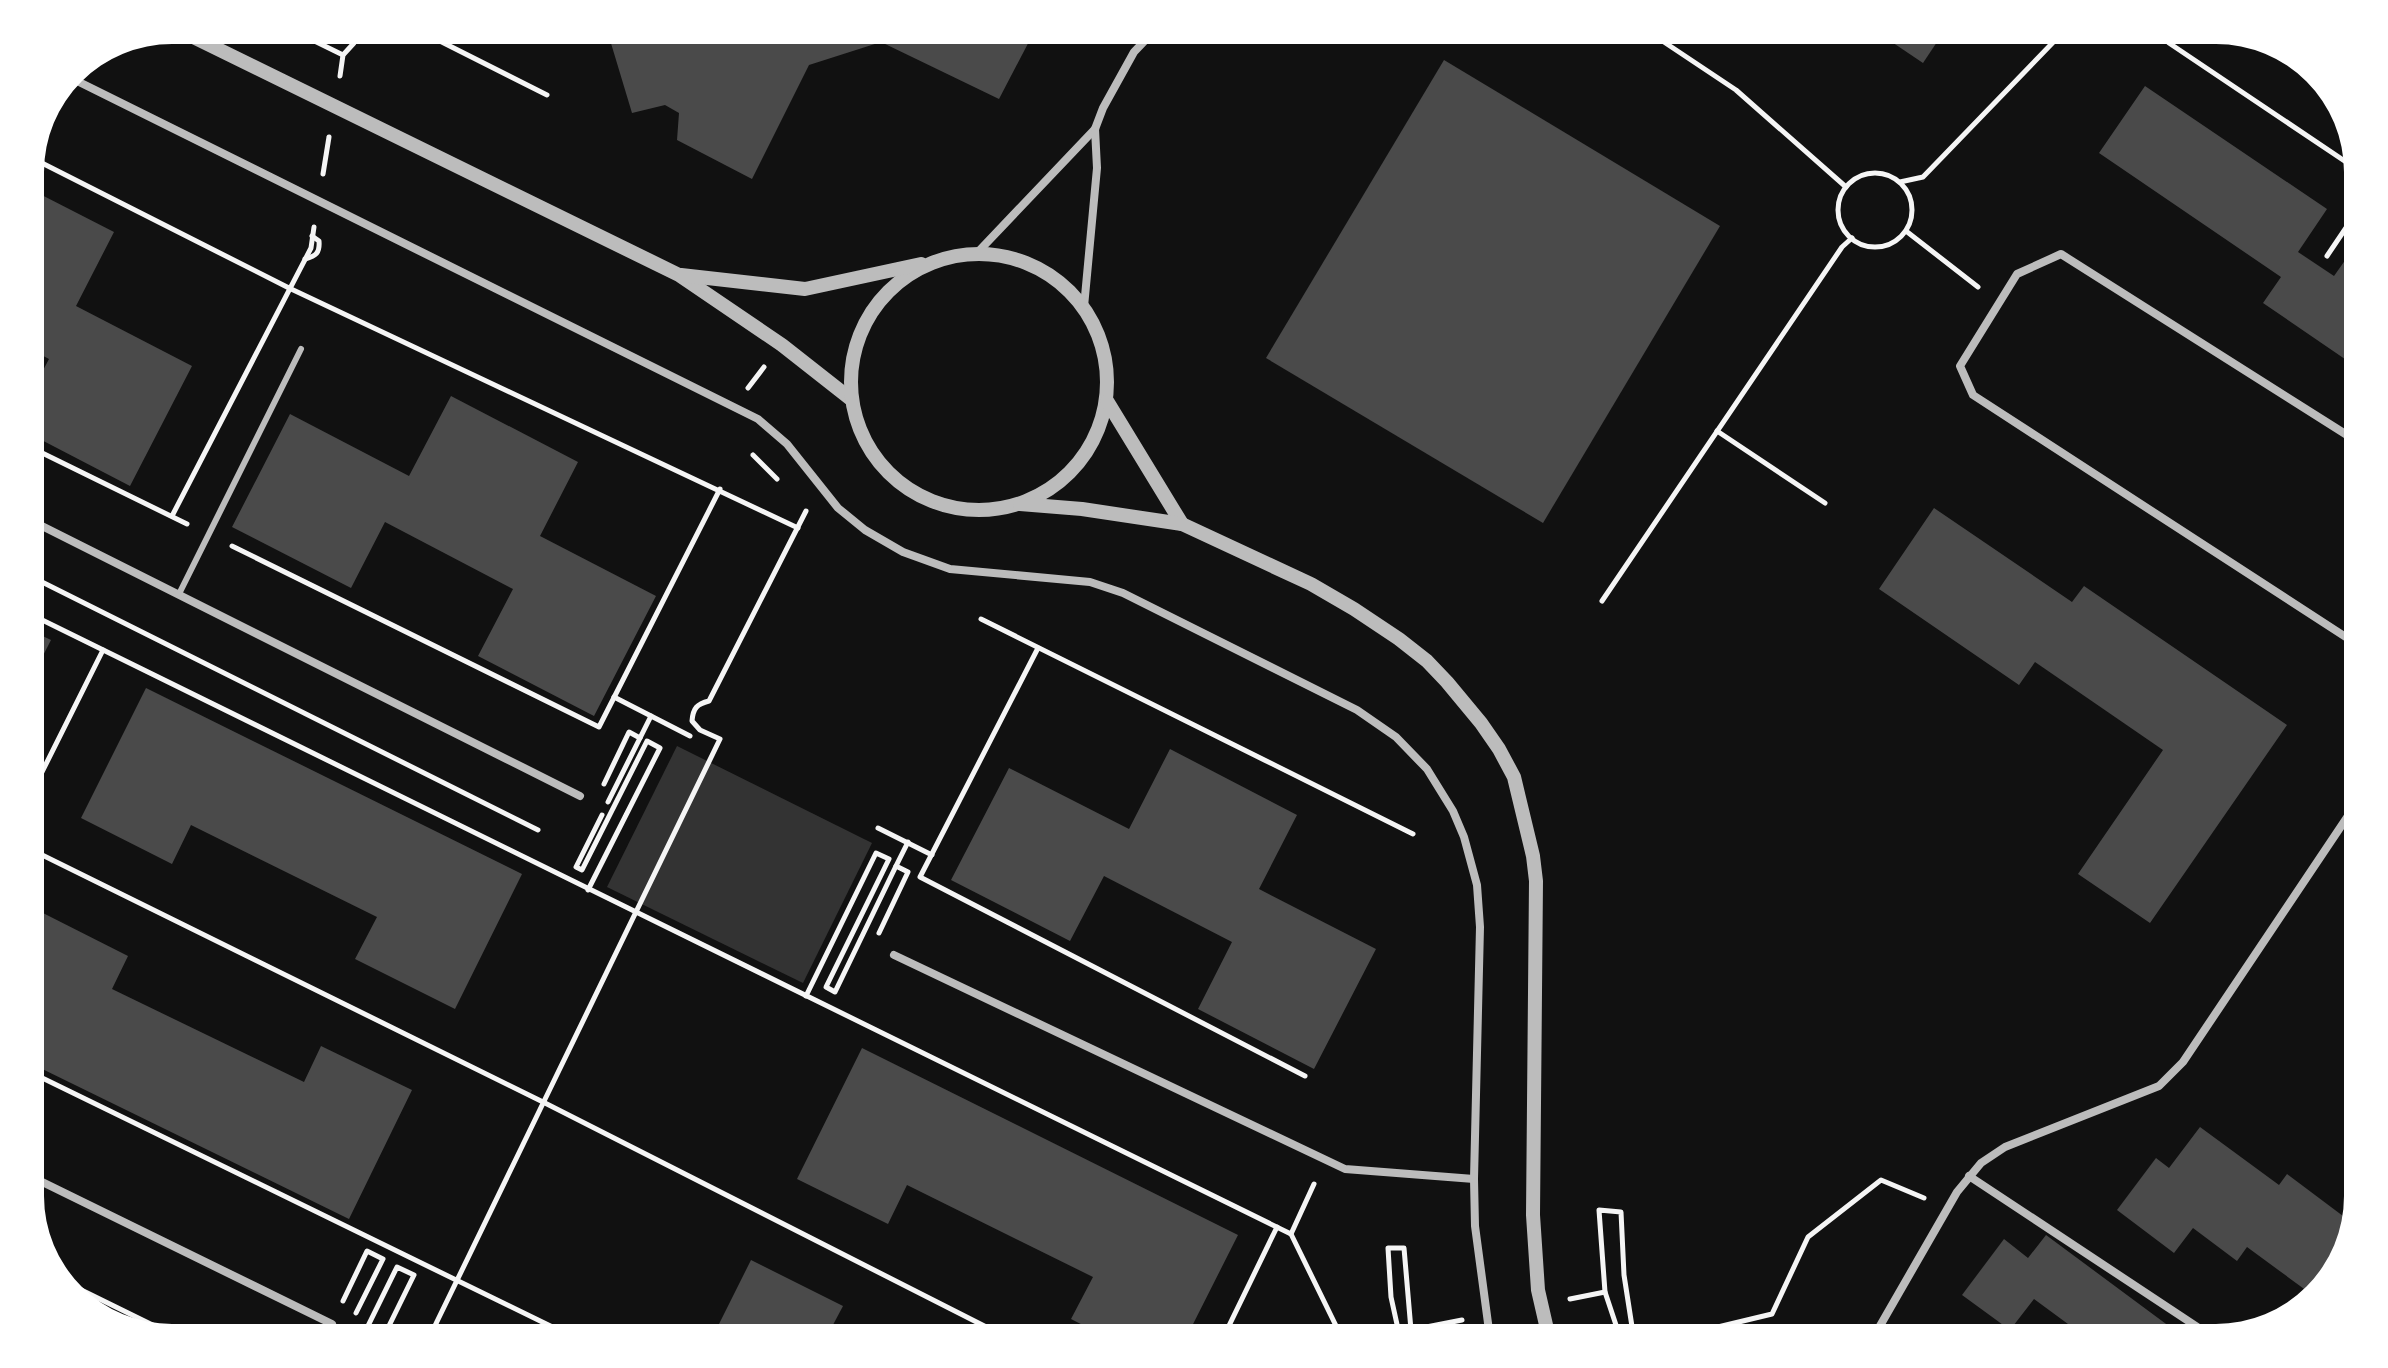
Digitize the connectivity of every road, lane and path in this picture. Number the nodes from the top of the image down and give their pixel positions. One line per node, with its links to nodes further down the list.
1 (208, 44): 29 (street)
2 (321, 44): 9 (path)
3 (353, 44): 9 (path)
4 (446, 44): 12 (path)
5 (1142, 44): 14 (street)
6 (1667, 44): 19 (path)
7 (2051, 44): 18 (path)
8 (2170, 44): 15 (path)
9 (343, 55): 11 (path)
10 (80, 82): 37 (street)
11 (339, 82)
12 (547, 95)
13 (331, 128): 17 (path)
14 (1095, 129): 25 (street); 32 (street)
15 (2344, 160)
16 (44, 164): 30 (path)
17 (323, 175)
18 (1900, 182): 19 (path); 21 (path)
19 (1846, 187): 24 (path)
20 (315, 221): 23 (path)
21 (1906, 231): 24 (path); 31 (path)
22 (2344, 231): 26 (path)
23 (312, 236): 27 (path); 27 (path)
24 (1852, 238): 38 (path)
25 (977, 253): 28 (street); 32 (street)
26 (2327, 256)
27 (305, 259): 30 (path)
28 (933, 262): 29 (street); 35 (street)
29 (679, 275): 33 (street)
30 (289, 288): 43 (path); 47 (path)
31 (1998, 302): 39 (street); 57 (street)
32 (1084, 307): 36 (street)
33 (782, 345): 35 (street); 37 (path)
34 (301, 349): 51 (lane)
35 (852, 400): 46 (street)
36 (1107, 401): 46 (street); 48 (street)
37 (733, 406): 83 (street)
38 (1717, 431): 45 (path); 54 (path)
39 (2344, 433)
40 (750, 451): 42 (path)
41 (44, 454): 47 (path)
42 (779, 481)
43 (720, 489): 50 (path); 60 (path)
44 (798, 500): 50 (path)
45 (1825, 503)
46 (1020, 504): 48 (street)
47 (172, 516): 51 (path)
48 (1182, 524): 103 (street)
49 (44, 527): 53 (street)
50 (798, 528): 75 (path)
51 (208, 535): 53 (lane); 60 (path)
52 (44, 583): 68 (path)
53 (179, 594): 65 (street)
54 (1602, 601)
55 (981, 619): 58 (path)
56 (44, 621): 59 (path)
57 (2344, 636)
58 (1038, 648): 69 (path); 71 (path)
59 (103, 650): 64 (path); 74 (path)
60 (614, 697): 61 (path)
61 (651, 716): 62 (path); 63 (path)
62 (690, 736)
63 (640, 738): 65 (path); 74 (path)
64 (44, 768)
65 (580, 796)
66 (2344, 822): 82 (street)
67 (878, 828): 70 (path)
68 (538, 830)
69 (1413, 834)
70 (908, 842): 71 (path); 73 (path)
71 (932, 855): 78 (path)
72 (44, 856): 80 (path)
73 (896, 866): 76 (path); 77 (path)
74 (588, 890): 75 (path)
75 (635, 913): 77 (path); 80 (path)
76 (894, 955): 81 (street)
77 (806, 996): 86 (path)
78 (1305, 1076)
79 (44, 1079): 88 (path)
80 (543, 1102): 88 (path); 97 (path)
81 (1326, 1160): 83 (street); 87 (path)
82 (1969, 1176): 85 (street); 108 (street)
83 (1474, 1179): 102 (street)
84 (44, 1183): 91 (street)
85 (1947, 1208): 106 (path); 107 (street)
86 (1277, 1227): 87 (path); 98 (path)
87 (1291, 1234): 99 (path)
88 (457, 1279): 95 (path); 96 (path)
89 (89, 1294): 90 (path)
90 (144, 1321)
91 (332, 1324): 92 (path)
92 (351, 1324)
93 (369, 1324): 94 (path)
94 (390, 1324)
95 (436, 1324)
96 (547, 1324)
97 (980, 1324)
98 (1230, 1324)
99 (1335, 1324)
100 (1397, 1324): 101 (path)
101 (1410, 1324)
102 (1488, 1324)
103 (1546, 1324)
104 (1615, 1324): 105 (path)
105 (1632, 1324)
106 (1730, 1324)
107 (1881, 1324)
108 (2193, 1324)

